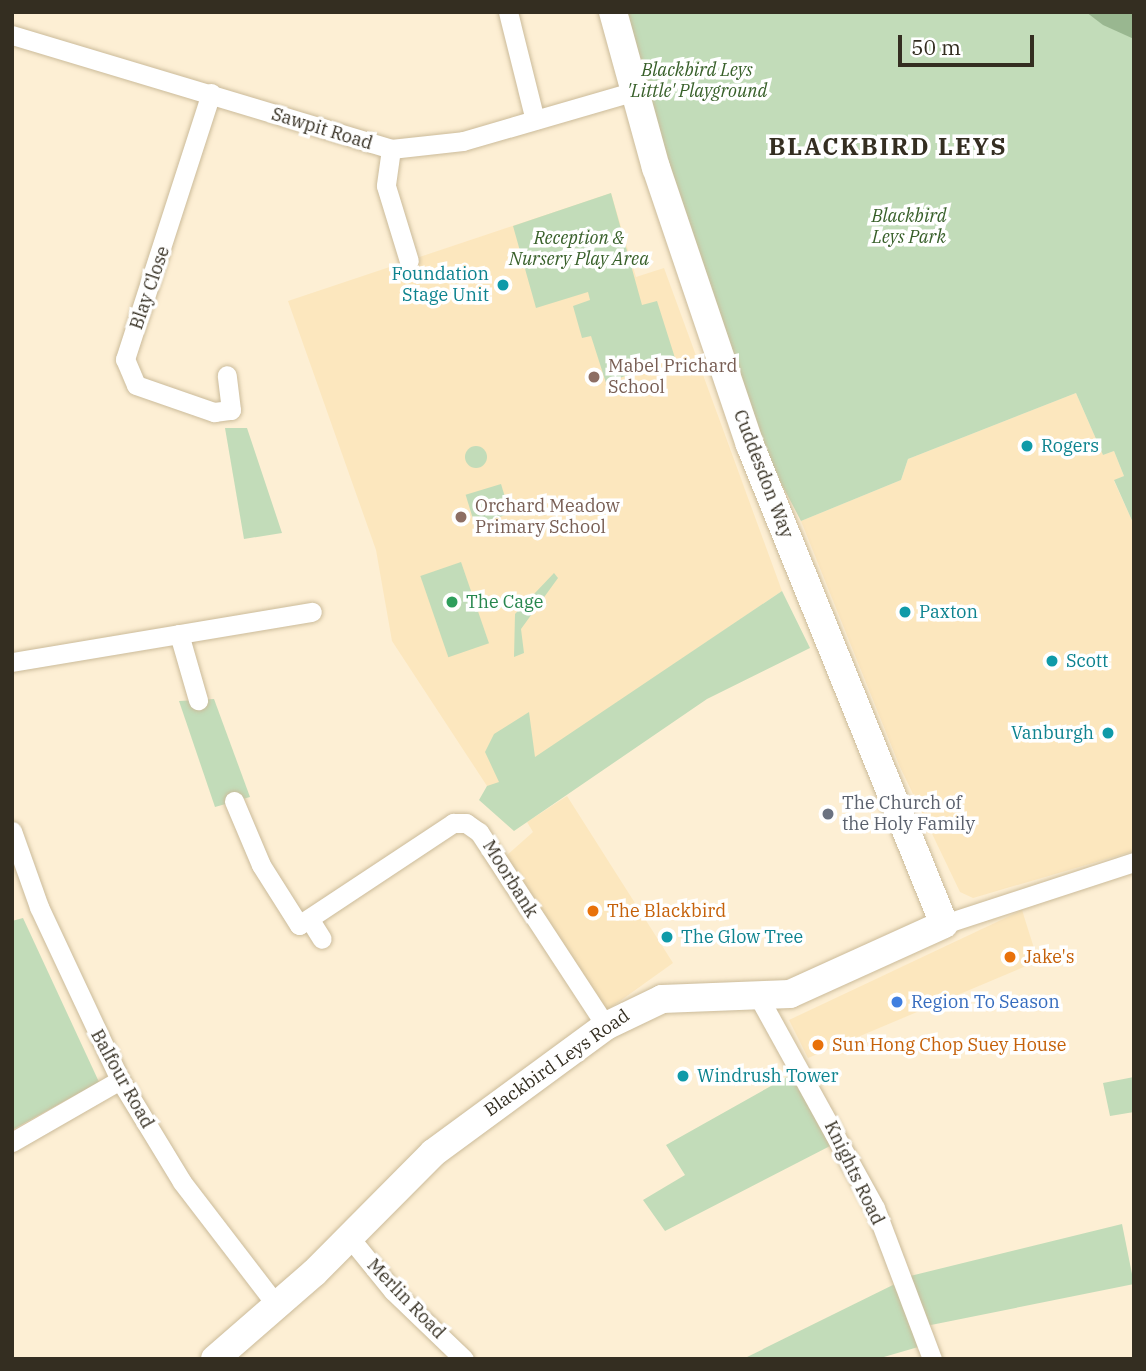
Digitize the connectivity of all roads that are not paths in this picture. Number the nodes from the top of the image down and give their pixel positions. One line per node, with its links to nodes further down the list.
1 (508, 12): 6 (street)
2 (613, 12): 4 (street, Cuddesdon Way)
3 (12, 35): 5 (street, Sawpit Road)
4 (635, 91): 6 (street, Sawpit Road); 18 (street, Cuddesdon Way)
5 (211, 93): 7 (street, Sawpit Road); 9 (street, Blay Close)
6 (535, 120): 7 (street, Sawpit Road)
7 (391, 149): 8 (street)
8 (409, 261)
9 (227, 375)
10 (312, 612): 11 (street)
11 (179, 634): 12 (street); 13 (street)
12 (12, 662)
13 (198, 700)
14 (234, 801): 17 (street)
15 (12, 831): 22 (street, Balfour Road)
16 (1134, 862): 18 (street, Blackbird Leys Road)
17 (310, 920): 19 (street); 21 (street, Moorbank)
18 (944, 924): 20 (street, Blackbird Leys Road)
19 (322, 939)
20 (758, 996): 21 (street, Blackbird Leys Road); 28 (street, Knights Road)
21 (606, 1026): 24 (street, Blackbird Leys Road)
22 (120, 1080): 23 (street); 25 (street, Balfour Road)
23 (12, 1142)
24 (350, 1238): 25 (street, Blackbird Leys Road); 27 (street, Merlin Road)
25 (275, 1303): 26 (street, Blackbird Leys Road)
26 (215, 1359)
27 (464, 1359)
28 (932, 1359)

